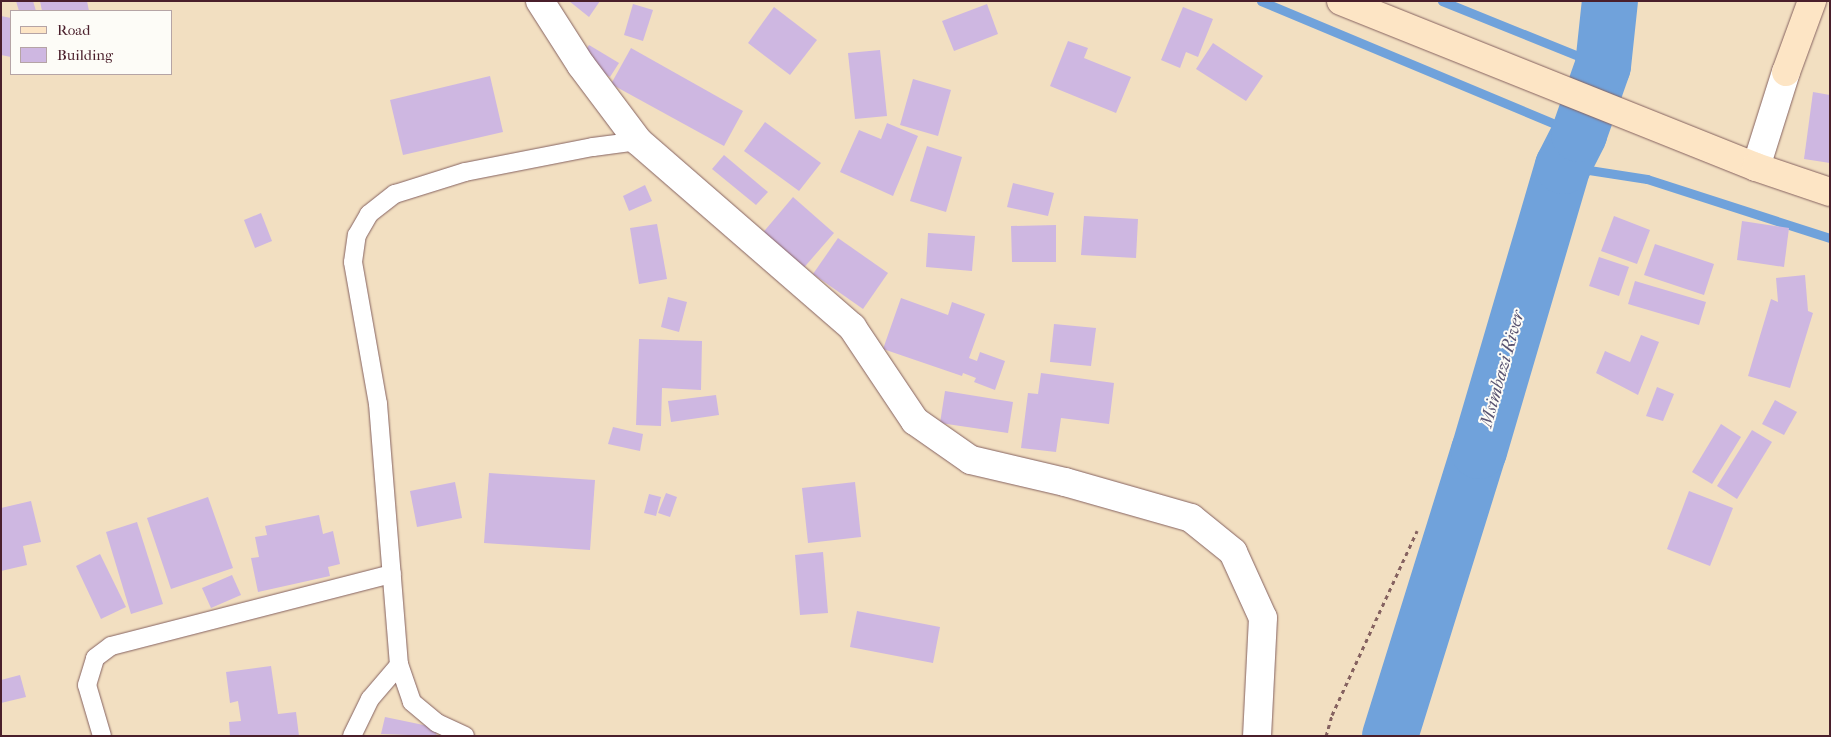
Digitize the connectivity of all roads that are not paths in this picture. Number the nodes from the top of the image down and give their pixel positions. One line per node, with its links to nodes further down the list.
1 (540, 1): 5 (street)
2 (1341, 1): 6 (main road)
3 (1812, 1): 4 (main road)
4 (1786, 72): 6 (street)
5 (638, 141): 8 (lane); 13 (street)
6 (1756, 166): 7 (main road)
7 (1830, 192)
8 (392, 574): 9 (lane); 10 (lane)
9 (398, 665): 11 (lane); 12 (lane)
10 (102, 736)
11 (352, 736)
12 (466, 736)
13 (1257, 736)

